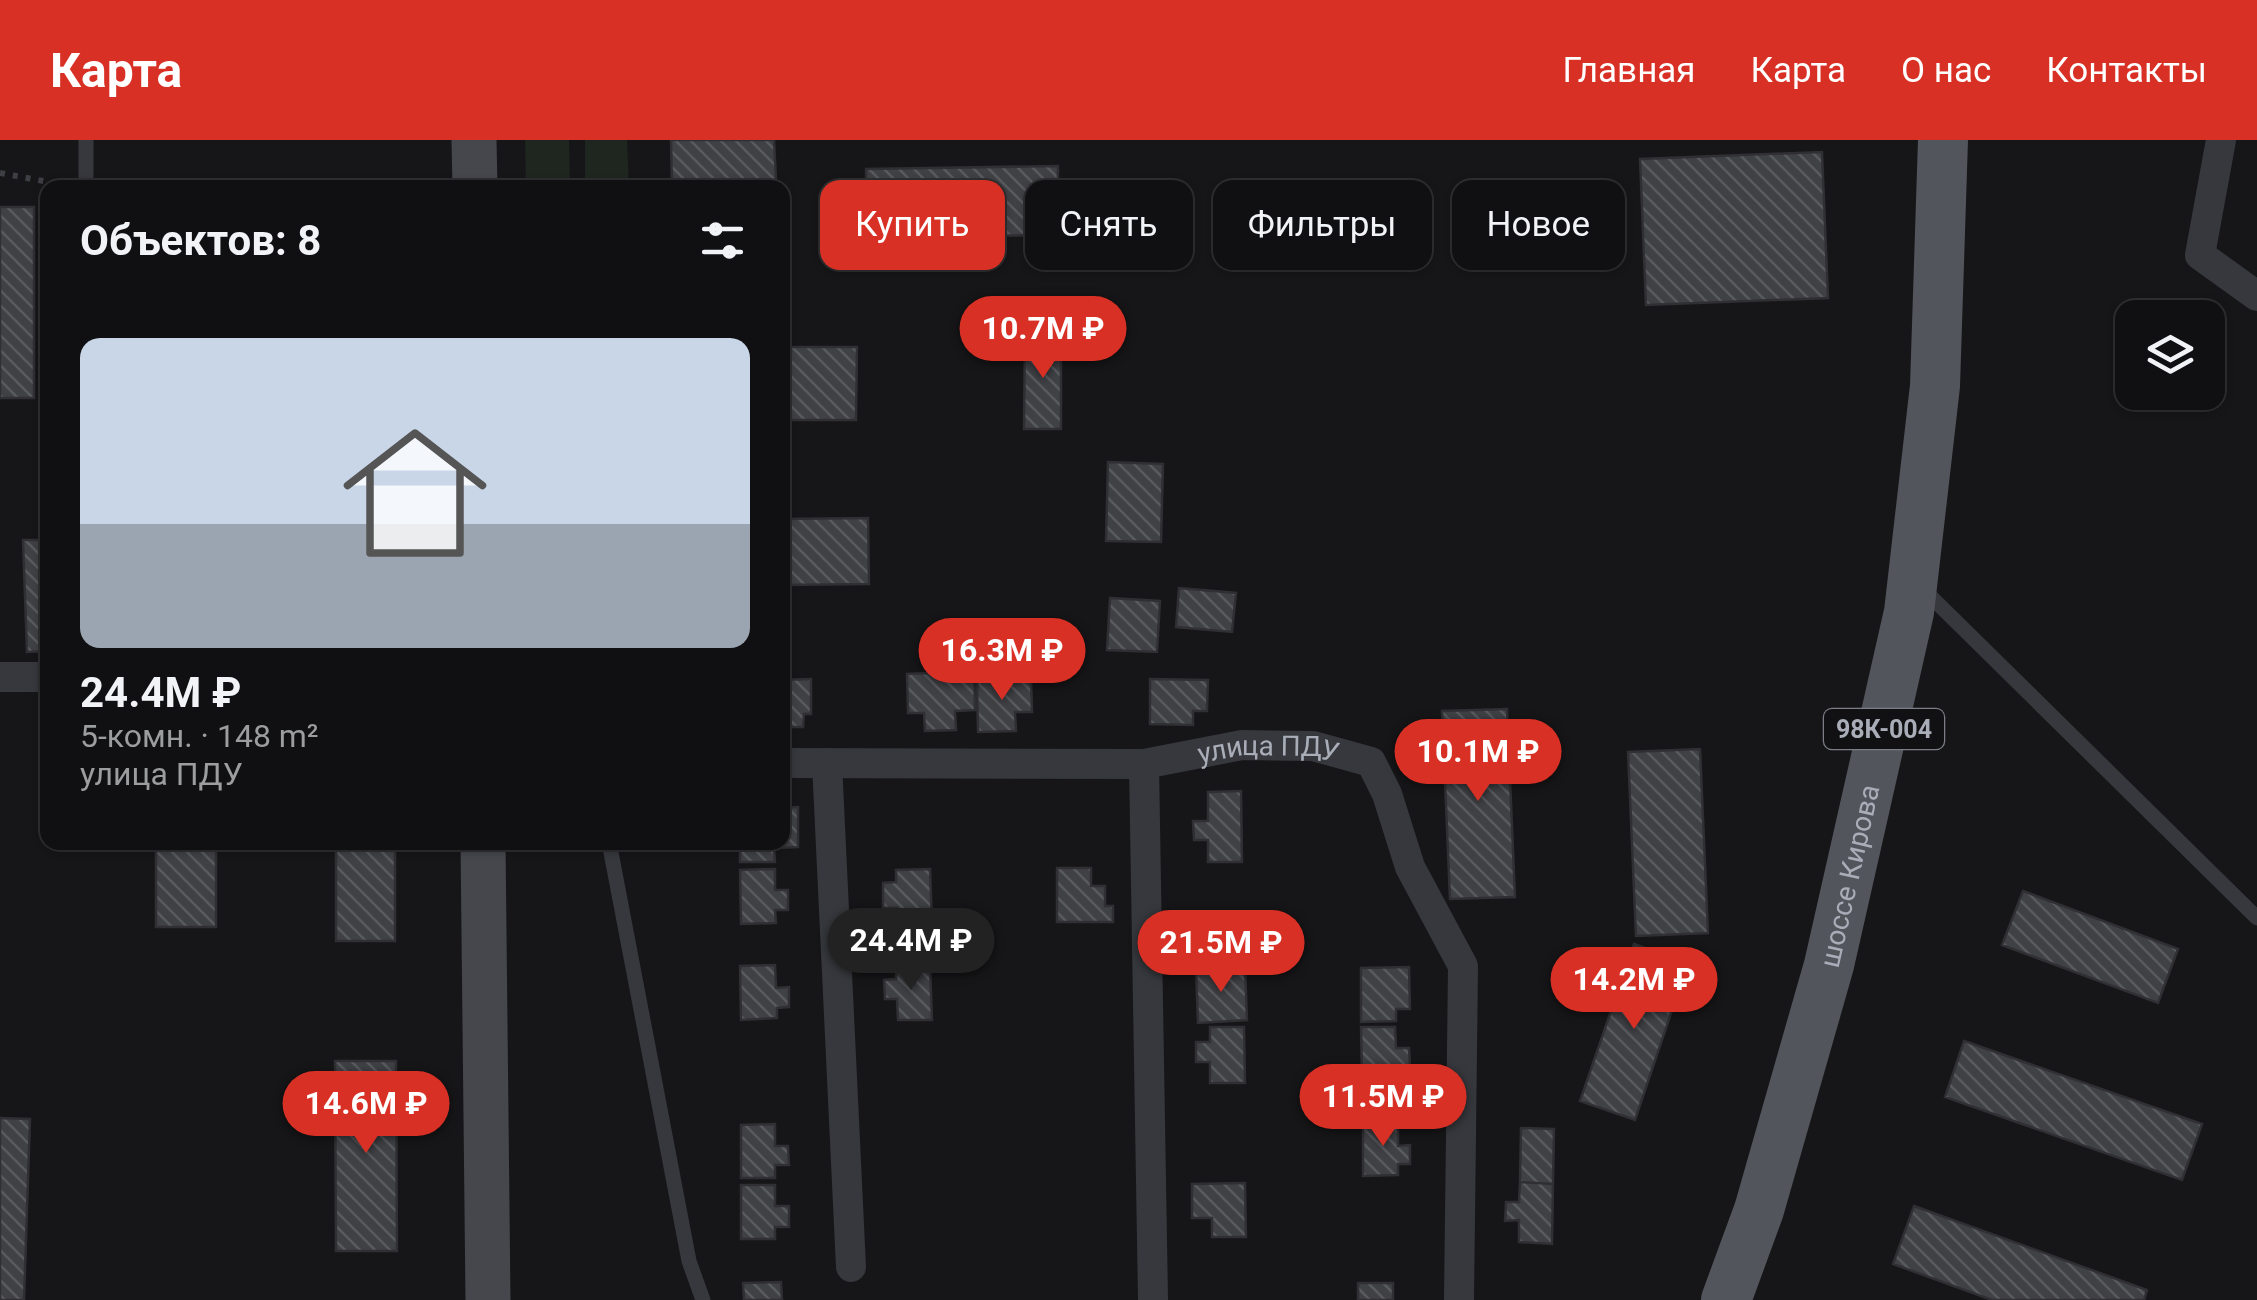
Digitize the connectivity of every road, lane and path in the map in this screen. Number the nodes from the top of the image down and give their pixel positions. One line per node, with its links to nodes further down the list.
1 (86, 140): 6 (lane)
2 (474, 140): 7 (main road)
3 (1943, 140): 10 (main road, шоссе Кирова / 98К-004)
4 (2221, 140): 9 (street)
5 (0, 173): 8 (path)
6 (86, 180)
7 (475, 180)
8 (40, 181)
9 (2257, 296)
10 (1913, 580): 18 (lane); 24 (main road, шоссе Кирова / 98К-004)
11 (0, 677): 12 (street)
12 (40, 678)
13 (790, 763): 14 (street, улица ПДУ)
14 (827, 763): 15 (street, улица ПДУ); 19 (street)
15 (1144, 764): 22 (street); 23 (street, улица ПДУ)
16 (483, 850): 20 (main road)
17 (611, 850): 21 (lane)
18 (2257, 918)
19 (851, 1267)
20 (488, 1300)
21 (703, 1300)
22 (1153, 1300)
23 (1459, 1300)
24 (1726, 1300)

